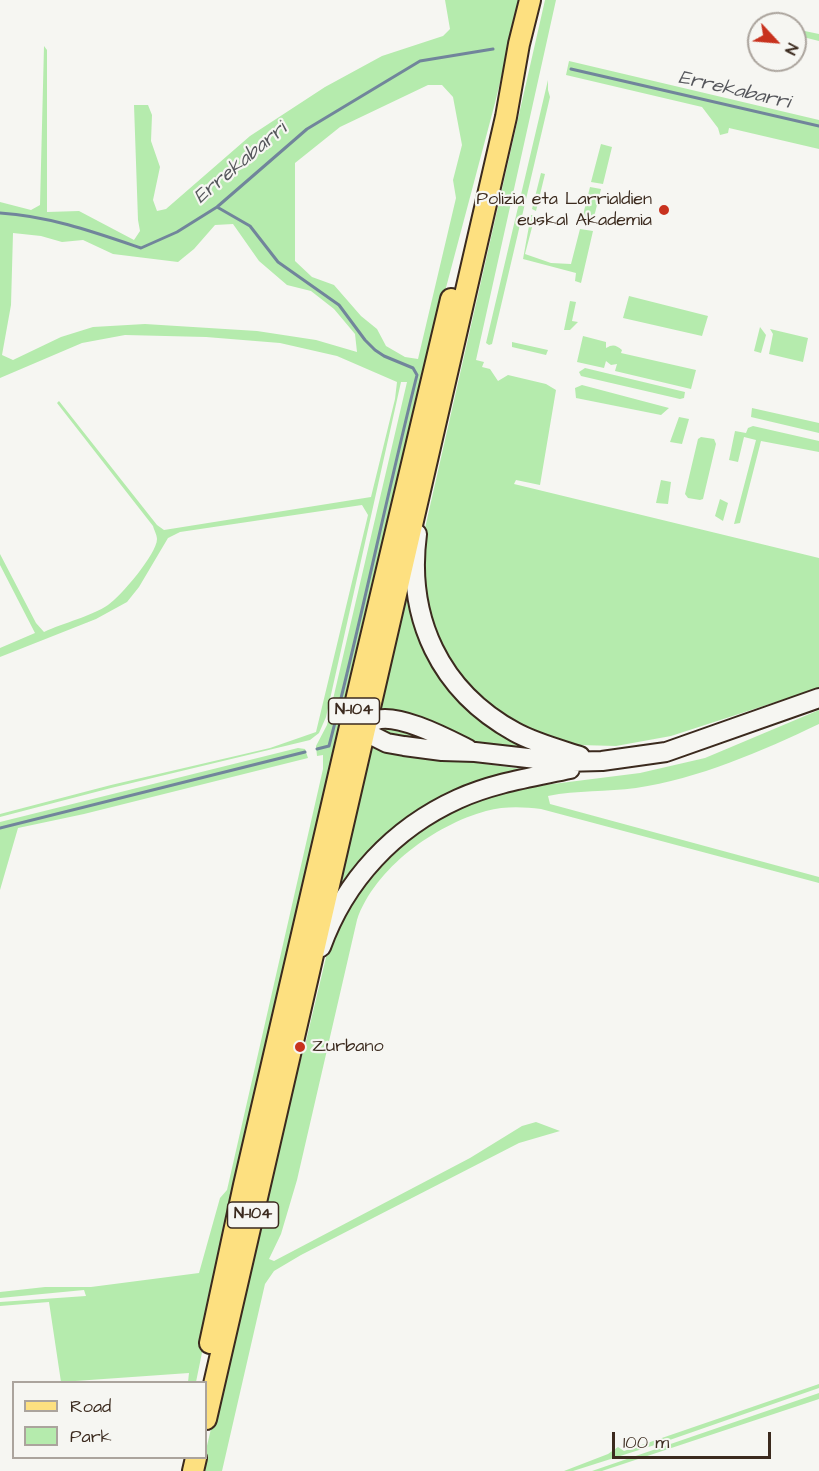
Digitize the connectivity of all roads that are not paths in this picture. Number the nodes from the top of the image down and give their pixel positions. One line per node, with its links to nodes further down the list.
1 (530, 0): 2 (main road, N-104)
2 (519, 44): 3 (main road, N-104); 4 (main road, N-104)
3 (423, 477): 6 (main road, N-104); 8 (main road)
4 (361, 679): 6 (main road); 9 (main road, N-104)
5 (819, 698): 8 (main road)
6 (365, 728): 7 (main road); 7 (main road); 9 (main road); 10 (main road, N-104)
7 (475, 752): 8 (main road)
8 (602, 761): 10 (main road)
9 (330, 817): 11 (main road, N-104)
10 (299, 1011): 12 (main road, N-104)
11 (202, 1381)
12 (207, 1415)

